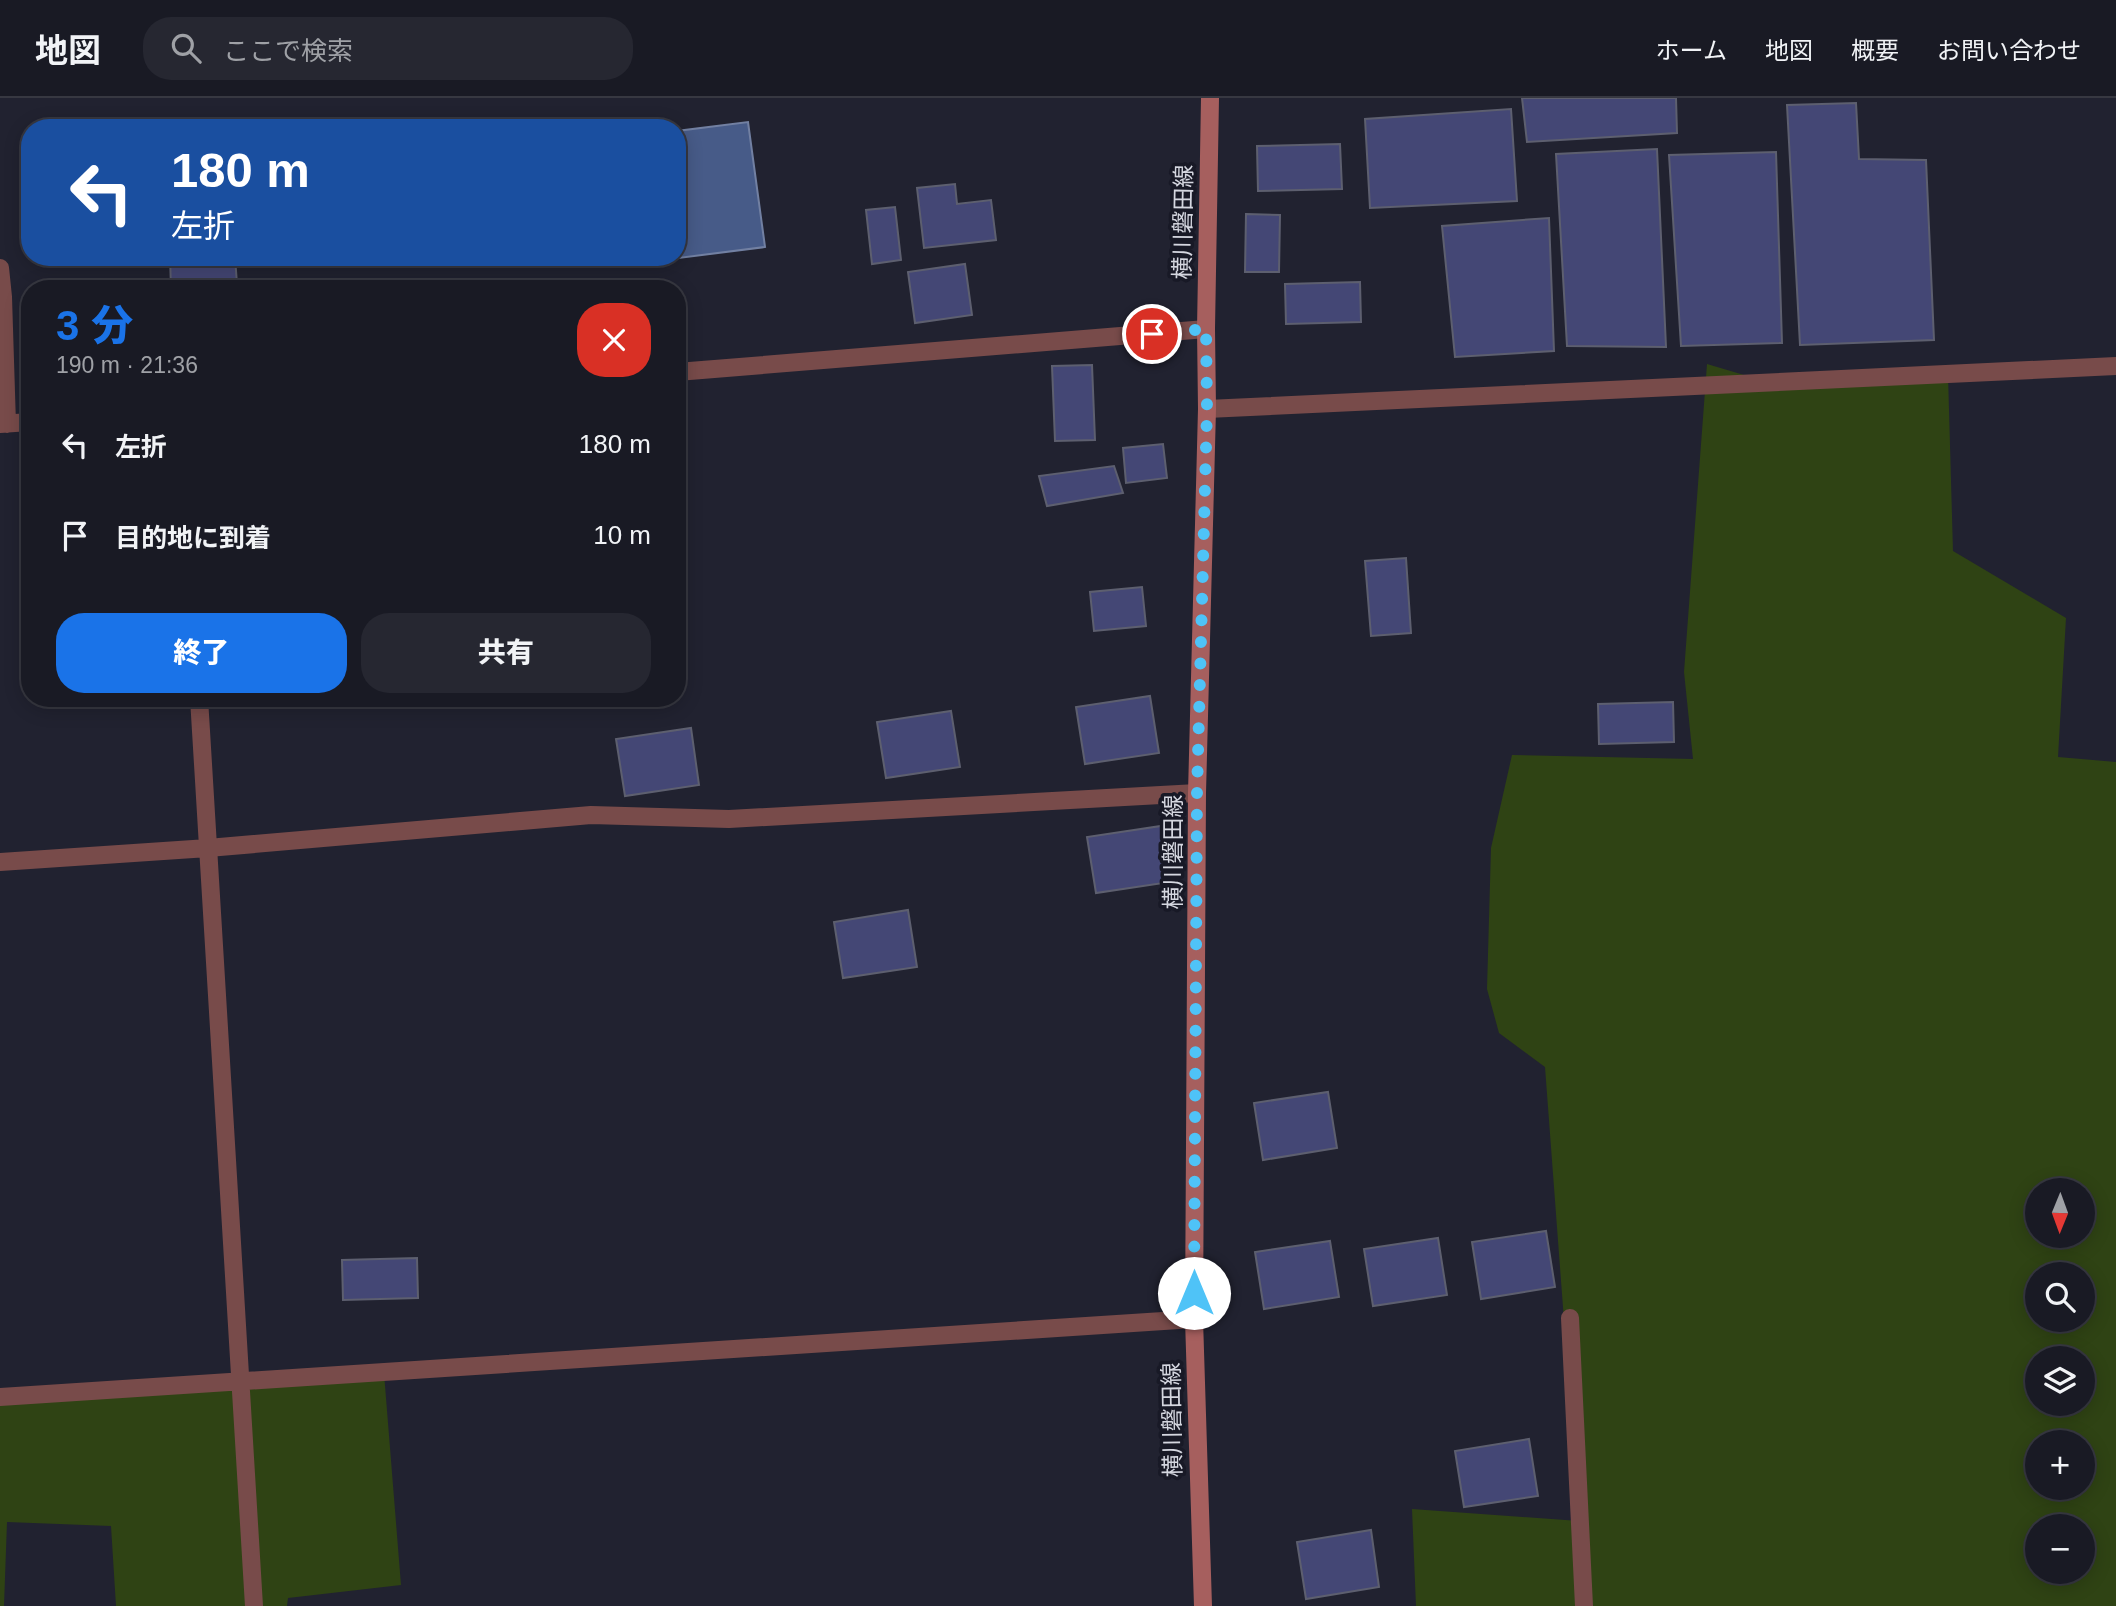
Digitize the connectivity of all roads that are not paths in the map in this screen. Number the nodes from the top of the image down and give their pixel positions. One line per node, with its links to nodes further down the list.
1 (1210, 98): 3 (main road, 横川磐田線)
2 (0, 268): 7 (street)
3 (1206, 329): 5 (street); 6 (main road, 横川磐田線)
4 (2116, 366): 6 (street)
5 (686, 371)
6 (1207, 409): 9 (main road, 横川磐田線)
7 (4, 424)
8 (200, 707): 10 (street)
9 (1197, 793): 10 (street); 13 (main road, 横川磐田線)
10 (208, 848): 11 (street); 14 (street)
11 (0, 862)
12 (1570, 1318): 18 (street)
13 (1194, 1319): 14 (street); 17 (main road, 横川磐田線)
14 (240, 1382): 15 (street); 16 (street)
15 (0, 1397)
16 (254, 1606)
17 (1203, 1606)
18 (1584, 1606)

